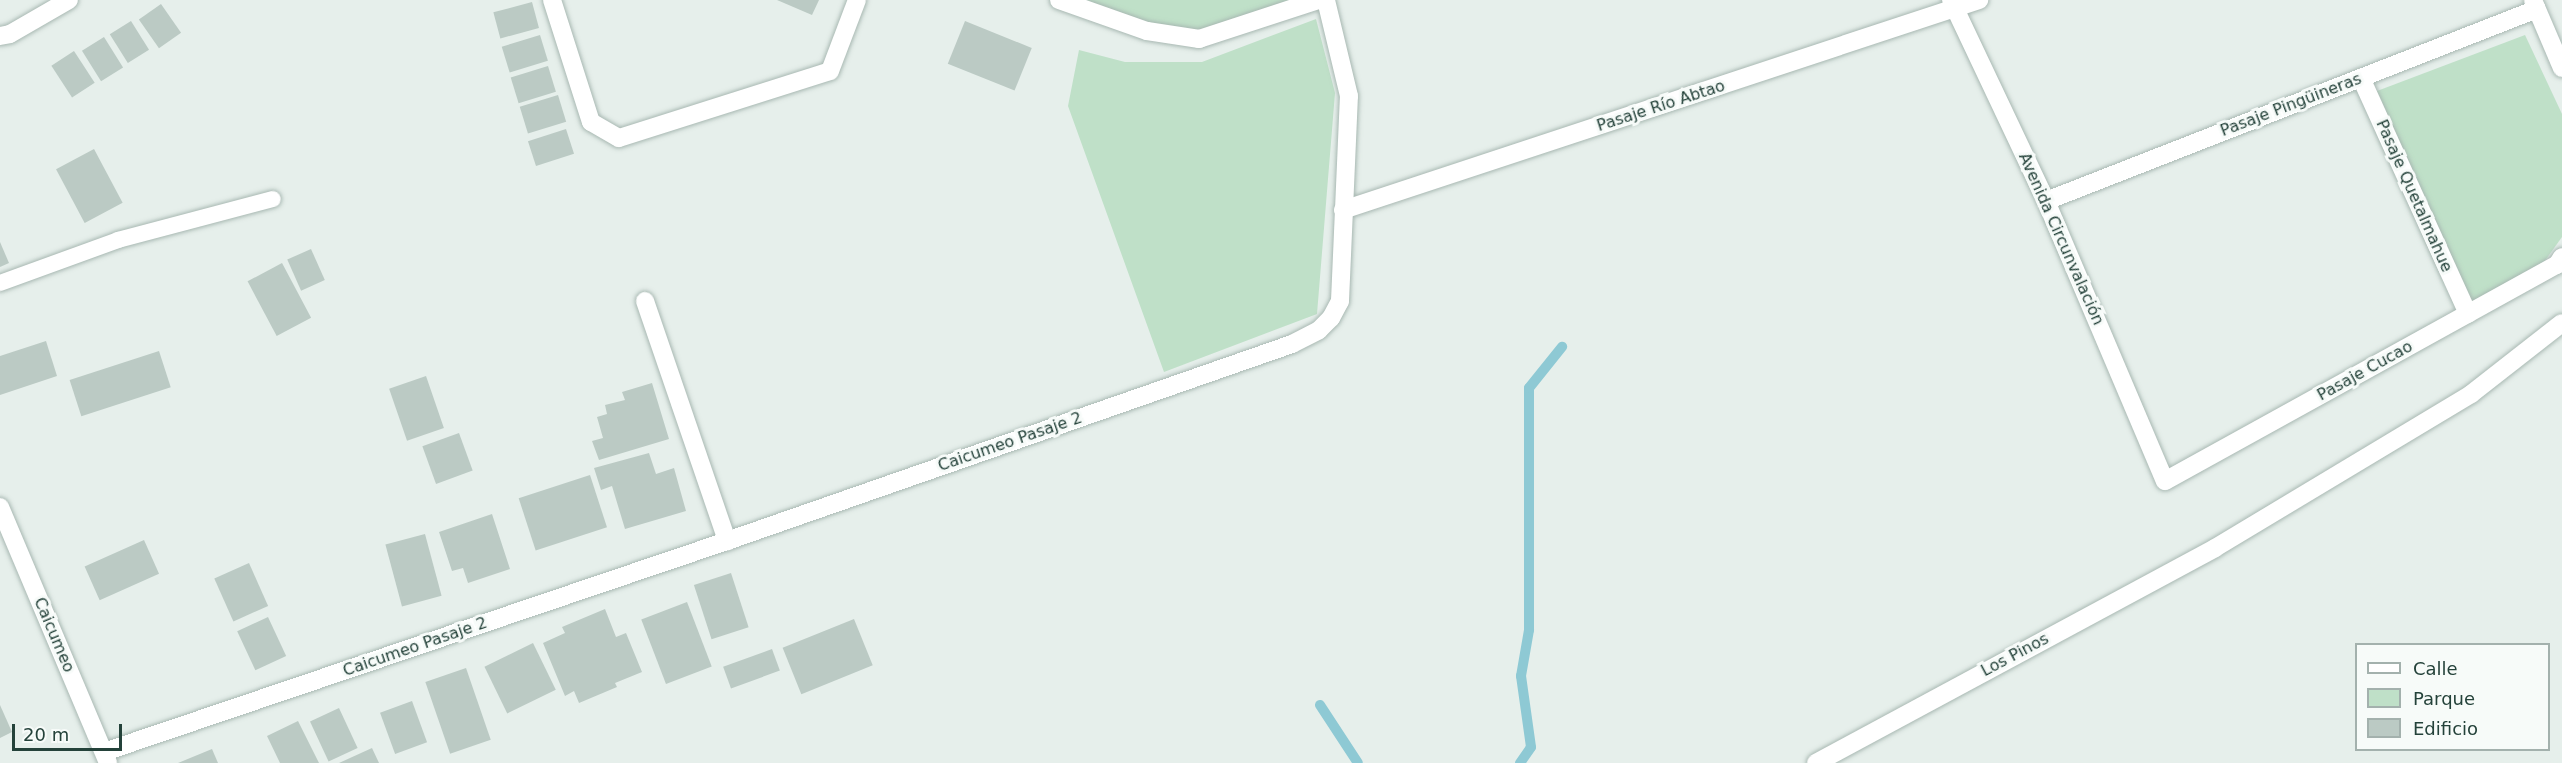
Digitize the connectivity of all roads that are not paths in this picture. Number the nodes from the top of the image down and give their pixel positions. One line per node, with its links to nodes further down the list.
1 (69, 0): 11 (street)
2 (552, 0): 3 (street)
3 (857, 0)
4 (1059, 0): 8 (street)
5 (1318, 0): 8 (street)
6 (1326, 0): 16 (street, Caicumeo Pasaje 2)
7 (1979, 0): 10 (street, Pasaje Río Abtao)
8 (1082, 4)
9 (2535, 4): 12 (street); 13 (street, Pasaje Pingüineras)
10 (1953, 5): 15 (street, Avenida Circunvalación); 16 (street, Pasaje Río Abtao)
11 (0, 36)
12 (2562, 68)
13 (2361, 78): 15 (street, Pasaje Pingüineras); 20 (street, Pasaje Quetalmahue)
14 (273, 199): 18 (lane)
15 (2046, 201): 22 (street, Avenida Circunvalación)
16 (1343, 210): 24 (street, Caicumeo Pasaje 2)
17 (2562, 257): 20 (street, Pasaje Cucao)
18 (0, 283)
19 (645, 301): 24 (street)
20 (2468, 314): 22 (street, Pasaje Cucao)
21 (2562, 322): 26 (street, Los Pinos)
22 (2164, 481)
23 (0, 507): 25 (street, Caicumeo)
24 (727, 541): 25 (street, Caicumeo Pasaje 2)
25 (106, 758)
26 (1816, 763)

